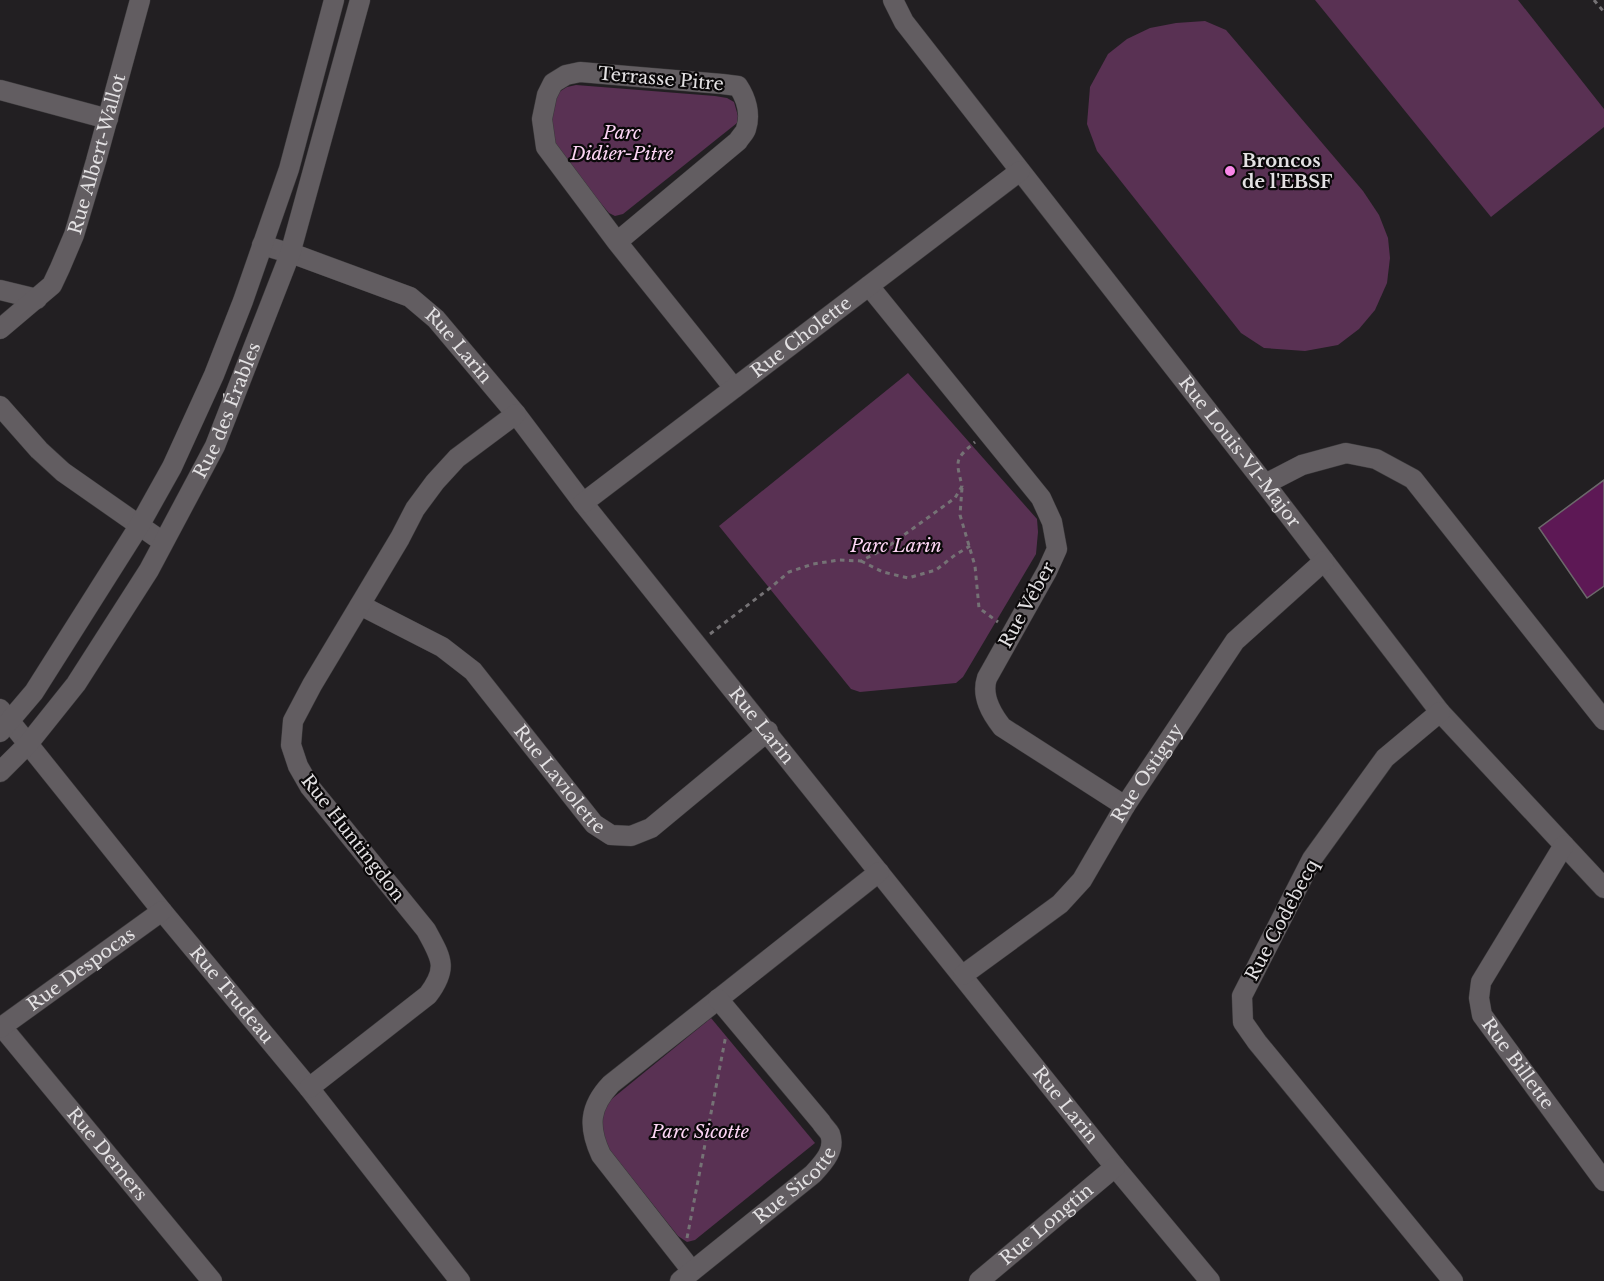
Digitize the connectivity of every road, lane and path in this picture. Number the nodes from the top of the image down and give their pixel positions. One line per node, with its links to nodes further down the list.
1 (140, 0): 8 (street, Rue Albert-Wallot)
2 (334, 0): 11 (street, Rue des Érables)
3 (360, 0): 12 (street, Rue des Érables)
4 (893, 0): 9 (street, Rue Louis-VI-Major)
5 (1594, 0): 6 (path)
6 (1604, 12)
7 (0, 90): 8 (street)
8 (108, 119): 15 (street, Rue Albert-Wallot)
9 (1020, 171): 13 (street, Rue Cholette); 21 (street, Rue Louis-VI-Major)
10 (617, 242): 10 (street, Terrasse Pitre); 17 (street, Terrasse Pitre)
11 (262, 245): 12 (street, Rue Larin); 24 (street, Rue des Érables)
12 (290, 254): 19 (street, Rue Larin); 25 (street, Rue des Érables)
13 (869, 286): 17 (street, Rue Cholette); 30 (street, Rue Véber)
14 (0, 290): 15 (street)
15 (37, 299): 16 (street, Rue Albert-Wallot)
16 (0, 329)
17 (734, 388): 23 (street, Rue Cholette)
18 (0, 406): 24 (street)
19 (516, 414): 23 (street, Rue Larin); 29 (street, Rue Huntingdon)
20 (961, 454): 22 (path)
21 (1265, 484): 28 (street, Rue Louis-VI-Major); 33 (street)
22 (962, 486): 26 (path); 27 (path)
23 (583, 503): 31 (street, Rue Larin)
24 (139, 526): 25 (street); 34 (street, Rue des Érables)
25 (163, 542): 36 (street, Rue des Érables)
26 (970, 546): 27 (path); 30 (path)
27 (861, 561): 31 (path)
28 (1324, 561): 32 (street, Rue Louis-VI-Major); 38 (street, Rue Ostiguy)
29 (360, 605): 35 (street, Rue Laviolette); 47 (street, Rue Huntingdon)
30 (1012, 632): 38 (street, Rue Véber)
31 (697, 644): 35 (street, Rue Larin)
32 (1440, 712): 39 (street, Rue Louis-VI-Major); 56 (street, Rue Codebecq)
33 (1604, 720)
34 (3, 721): 36 (street, Rue Trudeau)
35 (768, 731): 40 (street, Rue Larin)
36 (28, 744): 37 (street, Rue des Érables); 42 (street, Rue Trudeau)
37 (0, 772)
38 (1125, 806): 43 (street, Rue Ostiguy)
39 (1564, 845): 41 (street, Rue Louis-VI-Major); 49 (street, Rue Billette)
40 (879, 872): 43 (street, Rue Larin); 44 (street, Rue Sicotte)
41 (1604, 888)
42 (162, 911): 46 (street, Rue Despocas); 47 (street, Rue Trudeau)
43 (963, 975): 48 (street, Rue Larin)
44 (718, 999): 45 (street, Rue Sicotte); 50 (street, Rue Sicotte)
45 (734, 1017): 50 (path); 51 (street, Rue Sicotte)
46 (1, 1028): 52 (street, Rue Demers)
47 (309, 1088): 53 (street, Rue Trudeau)
48 (1115, 1167): 54 (street, Rue Longtin); 55 (street, Rue Larin)
49 (1604, 1181)
50 (680, 1255): 51 (street, Rue Sicotte)
51 (686, 1276)
52 (212, 1281)
53 (460, 1281)
54 (980, 1281)
55 (1210, 1281)
56 (1453, 1281)

